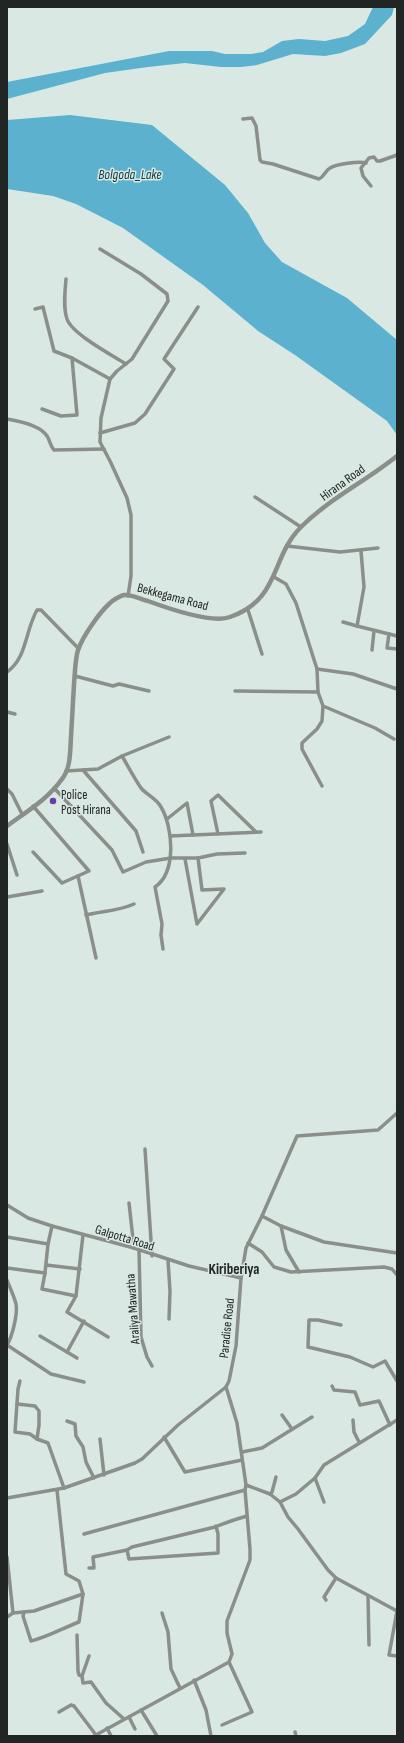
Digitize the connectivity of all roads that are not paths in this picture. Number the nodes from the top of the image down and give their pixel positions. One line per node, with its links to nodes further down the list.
1 (243, 119): 3 (street)
2 (397, 155): 3 (street)
3 (366, 163): 4 (street)
4 (371, 186)
5 (100, 249): 10 (street)
6 (66, 279): 10 (street)
7 (198, 308): 14 (street)
8 (35, 309): 9 (street)
9 (72, 358): 11 (street); 12 (street)
10 (126, 364): 11 (street)
11 (110, 379): 14 (street)
12 (42, 409)
13 (7, 419): 15 (street)
14 (100, 433): 15 (street)
15 (104, 449): 23 (street)
16 (396, 458): 18 (street, Hirana Road)
17 (256, 497): 18 (street)
18 (300, 527): 19 (street, Bekkegama Road)
19 (287, 546): 21 (street); 22 (street, Bekkegama Road)
20 (378, 548): 21 (street)
21 (361, 550): 26 (street)
22 (274, 577): 24 (street, Bekkegama Road); 34 (street)
23 (128, 596): 24 (street, Bekkegama Road); 30 (street, Bekkegama Road)
24 (248, 610): 33 (street)
25 (343, 622): 26 (street)
26 (357, 626): 27 (street)
27 (374, 630): 28 (street); 32 (street)
28 (389, 634): 29 (street); 31 (street)
29 (397, 636)
30 (79, 649): 35 (street); 36 (street, Bekkegama Road)
31 (397, 649)
32 (372, 650)
33 (262, 654)
34 (317, 669): 37 (street); 40 (street)
35 (7, 672)
36 (75, 676): 39 (street); 48 (street, Bekkegama Road)
37 (397, 689)
38 (235, 691): 40 (street)
39 (149, 692)
40 (318, 692): 41 (street)
41 (323, 706): 45 (street); 49 (street)
42 (7, 712): 43 (street)
43 (15, 714)
44 (169, 737): 46 (street)
45 (394, 739)
46 (122, 756): 47 (street); 54 (street)
47 (83, 770): 48 (street); 63 (street)
48 (66, 771): 50 (street, Bekkegama Road)
49 (322, 786)
50 (54, 788): 52 (street, Bekkegama Road); 65 (street)
51 (7, 789): 53 (street)
52 (34, 806): 53 (street, Bekkegama Road); 69 (street)
53 (22, 814): 55 (street, Bekkegama Road)
54 (167, 819): 59 (street); 60 (street)
55 (7, 826)
56 (256, 832): 57 (street); 58 (street); 58 (street)
57 (262, 832)
58 (218, 834): 59 (street)
59 (193, 835): 60 (street)
60 (170, 836): 65 (street)
61 (7, 844): 68 (street)
62 (33, 852): 69 (street)
63 (143, 852)
64 (245, 853): 66 (street)
65 (171, 858): 67 (street); 74 (street)
66 (198, 858): 67 (street); 67 (street)
67 (185, 859)
68 (17, 875)
69 (78, 876): 73 (street)
70 (42, 892): 71 (street)
71 (7, 897)
72 (134, 904): 73 (street)
73 (86, 915): 75 (street)
74 (163, 949)
75 (96, 958)
76 (397, 1112): 80 (street, Paradise Road)
77 (145, 1149): 90 (street)
78 (129, 1203): 87 (street)
79 (7, 1206): 81 (street, Galpotta Road)
80 (262, 1216): 82 (street); 85 (street, Paradise Road)
81 (52, 1226): 83 (street, Galpotta Road); 86 (street)
82 (281, 1226): 89 (street); 95 (street)
83 (83, 1235): 87 (street, Galpotta Road); 94 (street)
84 (7, 1237): 86 (street)
85 (248, 1242): 95 (street); 98 (street, Paradise Road)
86 (48, 1244): 92 (street)
87 (134, 1248): 88 (street, Galpotta Road)
88 (139, 1250): 90 (street, Galpotta Road); 109 (street, Araliya Mawatha)
89 (397, 1253)
90 (152, 1256): 91 (street, Galpotta Road)
91 (168, 1260): 98 (street, Galpotta Road); 101 (street)
92 (46, 1265): 94 (street); 96 (street)
93 (7, 1268): 96 (street)
94 (80, 1269): 100 (street)
95 (299, 1272): 97 (street)
96 (45, 1273): 100 (street)
97 (397, 1275)
98 (241, 1278): 114 (street, Paradise Road)
99 (7, 1280): 106 (street)
100 (76, 1296): 102 (street)
101 (169, 1319)
102 (84, 1321): 105 (street); 107 (street)
103 (341, 1326): 111 (street)
104 (40, 1336): 107 (street)
105 (108, 1337)
106 (7, 1345): 112 (street)
107 (67, 1352): 108 (street)
108 (77, 1358)
109 (152, 1366)
110 (20, 1381): 115 (street)
111 (397, 1381)
112 (84, 1382)
113 (332, 1386): 121 (street)
114 (226, 1387): 123 (street); 127 (street)
115 (17, 1404): 124 (street); 124 (street)
116 (282, 1415): 122 (street)
117 (312, 1417): 122 (street)
118 (353, 1420): 126 (street)
119 (397, 1420): 121 (street)
120 (66, 1421): 131 (street)
121 (390, 1425): 126 (street)
122 (292, 1429): 127 (street)
123 (164, 1437): 128 (street); 129 (street)
124 (37, 1439): 134 (street)
125 (100, 1440): 129 (street)
126 (359, 1442): 132 (street)
127 (242, 1452): 128 (street)
128 (242, 1460): 133 (street)
129 (104, 1474): 131 (street)
130 (276, 1477): 137 (street)
131 (94, 1478): 134 (street)
132 (315, 1478): 139 (street); 140 (street)
133 (246, 1485): 136 (street); 137 (street)
134 (64, 1488): 135 (street)
135 (56, 1490): 138 (street); 148 (street)
136 (244, 1490): 141 (street); 143 (street)
137 (270, 1494): 139 (street)
138 (7, 1498)
139 (280, 1502): 147 (street)
140 (324, 1502)
141 (247, 1516): 142 (street); 160 (street)
142 (216, 1526): 144 (street); 144 (street)
143 (84, 1534)
144 (127, 1550): 146 (street)
145 (7, 1557): 153 (street)
146 (89, 1568)
147 (336, 1578): 149 (street); 150 (street)
148 (83, 1594): 152 (street); 152 (street)
149 (368, 1596): 151 (street); 157 (street)
150 (326, 1600)
151 (397, 1611): 159 (street)
152 (24, 1612): 153 (street)
153 (13, 1613): 155 (street)
154 (162, 1613): 163 (street)
155 (7, 1617)
156 (77, 1635): 161 (street)
157 (369, 1645)
158 (89, 1656): 161 (street)
159 (397, 1656)
160 (229, 1662): 162 (street); 168 (street)
161 (82, 1676): 167 (street)
162 (194, 1680): 163 (street); 174 (street)
163 (180, 1688): 164 (street)
164 (141, 1710): 166 (street); 173 (street)
165 (59, 1712): 171 (street)
166 (129, 1717): 167 (street); 170 (street)
167 (124, 1719): 169 (street)
168 (222, 1725)
169 (107, 1728): 171 (street); 172 (street)
170 (135, 1729)
171 (95, 1735)
172 (112, 1736)
173 (157, 1736)
174 (211, 1736)

